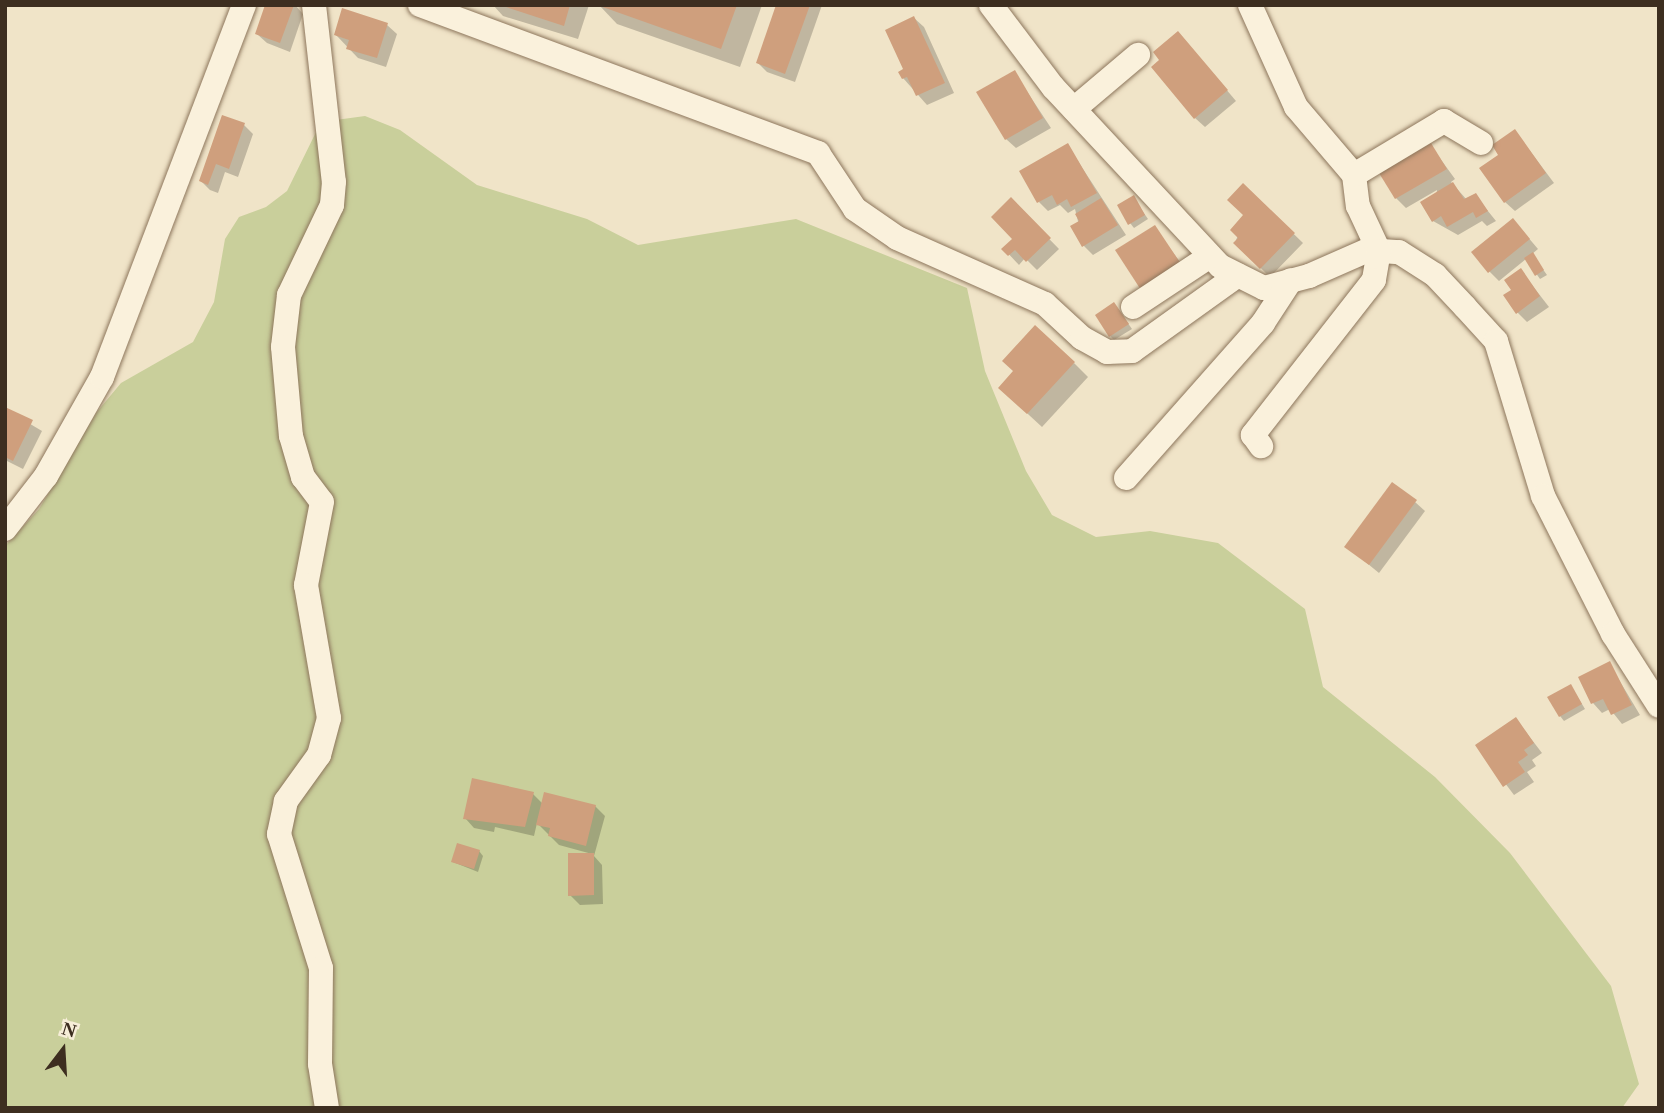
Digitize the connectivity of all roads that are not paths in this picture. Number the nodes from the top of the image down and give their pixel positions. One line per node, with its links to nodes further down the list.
1 (244, 5): 17 (street)
2 (314, 5): 19 (street)
3 (420, 5): 12 (street)
4 (991, 5): 7 (street)
5 (1250, 5): 9 (street)
6 (1138, 55): 7 (street)
7 (1074, 110): 11 (street)
8 (1481, 143): 9 (street)
9 (1354, 175): 10 (street)
10 (1379, 251): 13 (street); 15 (street); 18 (street)
11 (1210, 256): 12 (street); 14 (street)
12 (1238, 275): 13 (street)
13 (1291, 280): 16 (street)
14 (1133, 307)
15 (1261, 446)
16 (1126, 478)
17 (11, 517)
18 (1659, 706)
19 (327, 1108)

